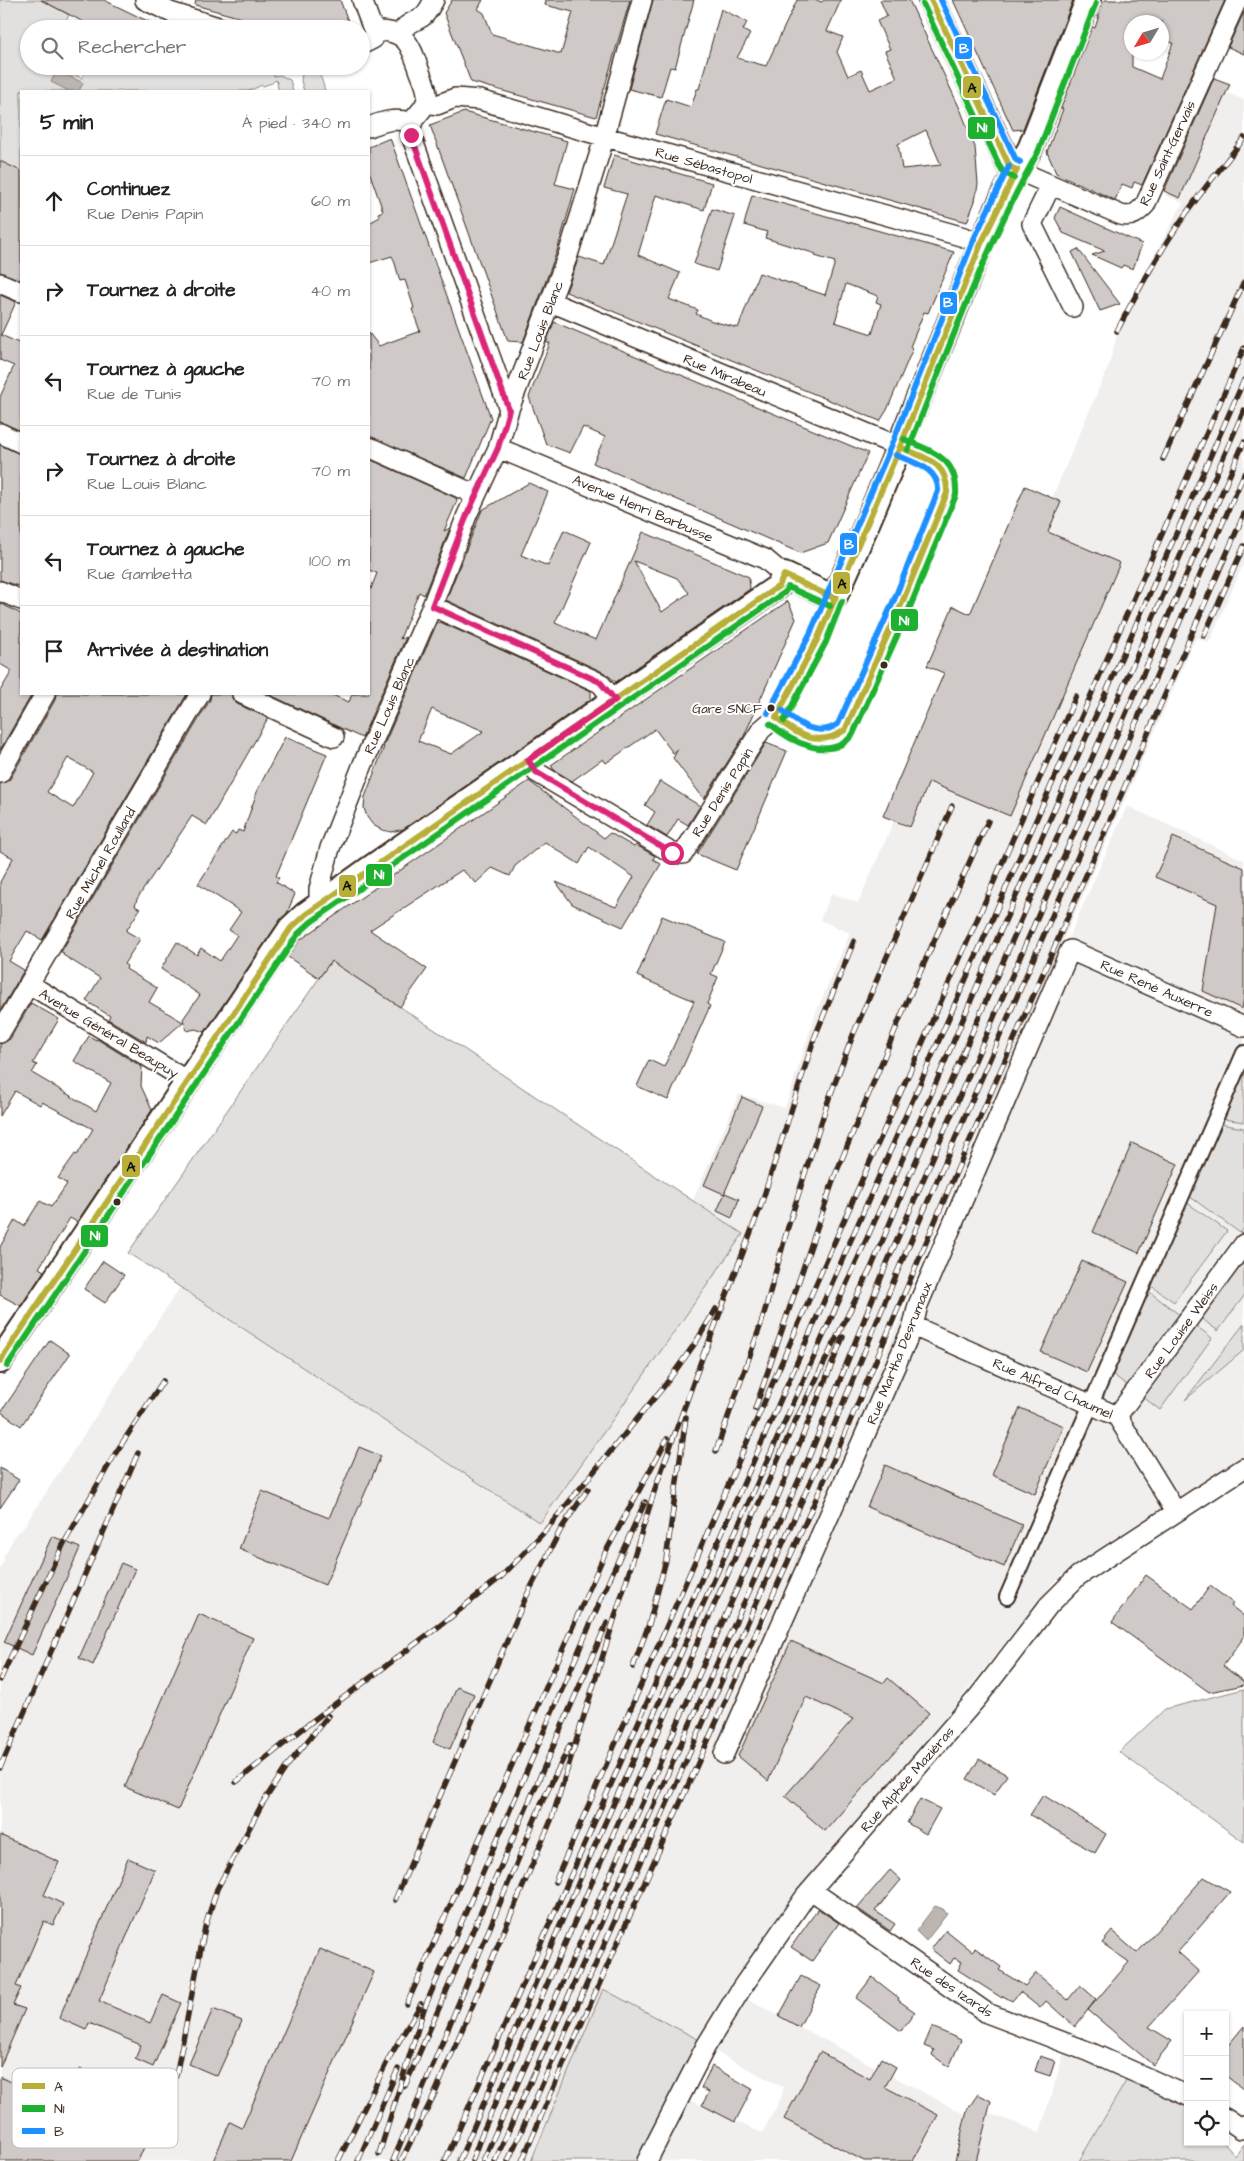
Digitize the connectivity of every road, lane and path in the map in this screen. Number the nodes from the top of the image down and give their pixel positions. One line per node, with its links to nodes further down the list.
1 (145, 0): 8 (street)
2 (362, 0): 9 (street)
3 (434, 0): 12 (street)
4 (642, 0): 17 (street, Rue Louis Blanc)
5 (931, 0): 18 (street)
6 (1088, 0): 18 (street)
7 (1237, 0): 19 (street, Rue Saint-Gervais)
8 (196, 20)
9 (369, 20)
10 (370, 22): 11 (street)
11 (378, 31): 12 (street); 13 (street)
12 (399, 35): 14 (street)
13 (370, 40)
14 (426, 103): 15 (street); 17 (street, Rue Sébastopol)
15 (411, 122): 16 (street); 25 (street)
16 (370, 127)
17 (604, 136): 20 (street, Rue Sébastopol); 23 (street, Rue Louis Blanc)
18 (1017, 170): 19 (street, Rue Saint-Gervais); 20 (street)
19 (1051, 185): 24 (street)
20 (981, 244): 29 (street)
21 (0, 283): 22 (street)
22 (20, 292)
23 (552, 302): 25 (street, Rue Louis Blanc); 29 (street, Rue Mirabeau)
24 (1073, 307)
25 (509, 410): 30 (street, Rue Louis Blanc)
26 (0, 433): 27 (street)
27 (20, 443)
28 (370, 447): 31 (street)
29 (900, 447): 34 (street)
30 (498, 448): 31 (street, Rue Louis Blanc); 32 (street, Avenue Henri Barbusse)
31 (476, 495): 36 (street, Rue Louis Blanc)
32 (784, 575): 34 (street); 40 (street)
33 (0, 591): 35 (street)
34 (834, 598): 42 (street, Rue Denis Papin)
35 (20, 600)
36 (432, 606): 40 (street); 44 (street, Rue Louis Blanc)
37 (44, 695): 43 (street)
38 (199, 695): 46 (street, Rue Michel Roulland)
39 (244, 695): 41 (street)
40 (615, 700): 42 (street)
41 (334, 737)
42 (528, 760): 44 (street)
43 (0, 772)
44 (322, 902): 50 (street)
45 (1070, 950): 47 (street, Rue René Auxerre); 52 (street, Rue Martha Desrumaux)
46 (29, 984): 48 (street, Rue Michel Roulland); 50 (street, Avenue Général Beaupuy)
47 (1244, 1027)
48 (0, 1033)
49 (1244, 1053): 54 (street)
50 (189, 1082): 53 (street)
51 (1244, 1244): 55 (street, Rue Louise Weiss)
52 (913, 1326): 54 (street, Rue Alfred Chaumel); 59 (street, Rue Martha Desrumaux)
53 (0, 1360)
54 (1091, 1403): 55 (street, Rue Alfred Chaumel); 58 (street)
55 (1117, 1416): 57 (street, Rue Alfred Chaumel)
56 (1244, 1468): 57 (street, Rue Alphée Maziéras)
57 (1176, 1512): 60 (street, Rue Alphée Maziéras)
58 (1007, 1597)
59 (724, 1754)
60 (812, 1890): 61 (street, Rue des Izards); 64 (street, Rue Alphée Maziéras)
61 (1184, 2094)
62 (1229, 2121): 63 (street)
63 (1244, 2126)
64 (648, 2161)

